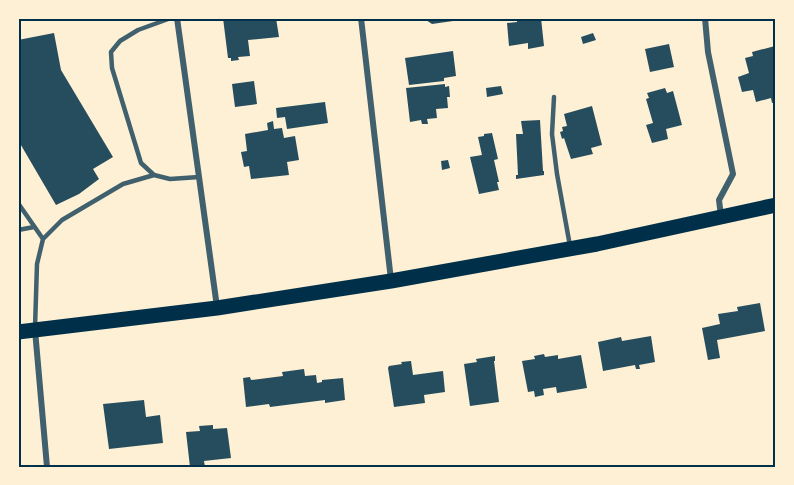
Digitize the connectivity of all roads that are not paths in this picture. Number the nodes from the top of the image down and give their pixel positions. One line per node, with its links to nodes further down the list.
1 (171, 18): 6 (lane)
2 (177, 18): 7 (street)
3 (361, 18): 15 (street)
4 (705, 18): 10 (street)
5 (554, 97): 14 (lane)
6 (154, 175): 7 (lane); 13 (lane)
7 (199, 177): 16 (street)
8 (18, 203): 11 (lane)
9 (776, 205): 10 (main road)
10 (721, 217): 14 (main road)
11 (34, 227): 12 (lane); 13 (lane)
12 (18, 230)
13 (43, 239): 17 (lane)
14 (571, 249): 15 (main road)
15 (391, 281): 16 (main road)
16 (217, 308): 17 (main road)
17 (35, 330): 18 (main road); 19 (street)
18 (18, 332)
19 (47, 467)

